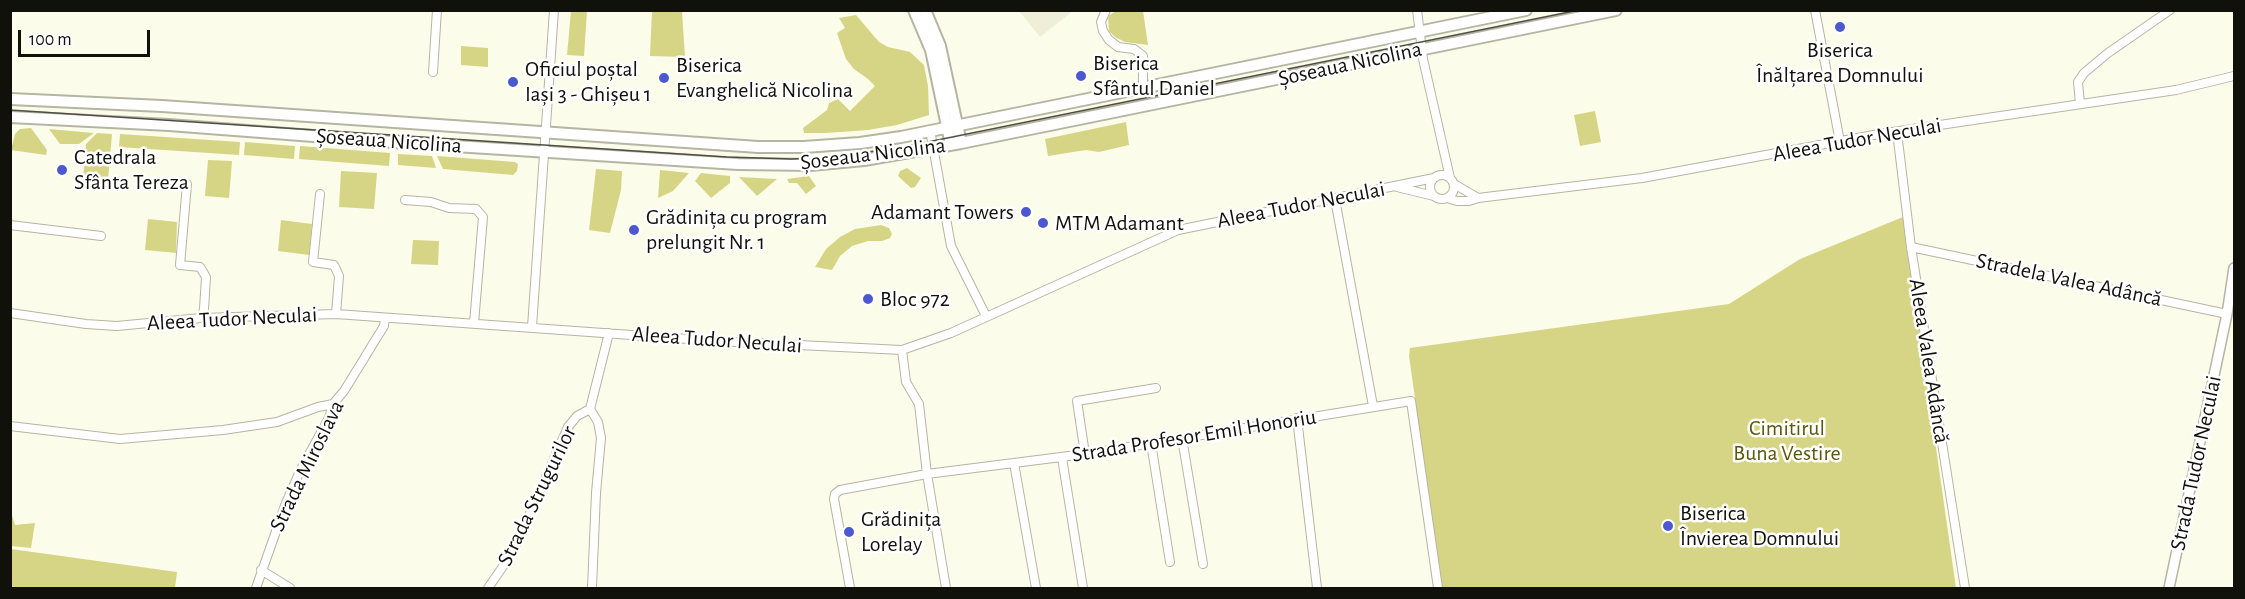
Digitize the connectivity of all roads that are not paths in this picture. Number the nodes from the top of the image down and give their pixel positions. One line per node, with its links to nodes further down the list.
1 (437, 10): 13 (street)
2 (555, 10): 22 (street)
3 (914, 10): 19 (main road)
4 (925, 10): 19 (main road)
5 (1106, 10): 15 (street)
6 (1417, 10): 11 (street)
7 (1526, 10): 11 (main road, Șoseaua Nicolina)
8 (1616, 10): 12 (main road, Șoseaua Nicolina)
9 (1815, 10): 23 (street)
10 (2170, 10): 17 (street)
11 (1420, 32): 12 (street); 15 (main road, Șoseaua Nicolina)
12 (1422, 50): 24 (main road, Șoseaua Nicolina); 27 (street)
13 (433, 72)
14 (2235, 76): 17 (street, Aleea Tudor Neculai)
15 (1143, 88): 19 (main road, Șoseaua Nicolina)
16 (10, 99): 22 (main road, Șoseaua Nicolina)
17 (2080, 104): 21 (street, Aleea Tudor Neculai)
18 (10, 117): 26 (main road, Șoseaua Nicolina)
19 (953, 126): 20 (main road, Șoseaua Nicolina); 24 (main road)
20 (930, 130): 22 (main road, Șoseaua Nicolina); 25 (street)
21 (1897, 132): 23 (street, Aleea Tudor Neculai); 40 (street, Aleea Valea Adâncă)
22 (545, 133): 26 (street)
23 (1840, 142): 35 (street, Aleea Tudor Neculai)
24 (956, 144): 25 (main road, Șoseaua Nicolina)
25 (934, 148): 26 (main road, Șoseaua Nicolina); 45 (street)
26 (545, 151): 49 (street)
27 (1446, 156): 28 (street); 29 (street)
28 (1437, 177): 29 (street, Aleea Tudor Neculai); 31 (street, Aleea Tudor Neculai); 33 (street)
29 (1452, 181): 34 (street); 35 (street, Aleea Tudor Neculai)
30 (187, 184): 46 (street)
31 (1395, 187): 33 (street, Aleea Tudor Neculai); 36 (street, Aleea Tudor Neculai)
32 (320, 194): 43 (street)
33 (1434, 196): 34 (street, Aleea Tudor Neculai)
34 (1447, 198): 35 (street, Aleea Tudor Neculai)
35 (1478, 198)
36 (1335, 199): 45 (street, Aleea Tudor Neculai); 54 (street)
37 (405, 200): 48 (street)
38 (10, 225): 39 (street)
39 (101, 236)
40 (1911, 247): 44 (street, Stradela Valea Adâncă); 77 (street, Aleea Valea Adâncă)
41 (2235, 267): 44 (street, Strada Tudor Neculai)
42 (10, 313): 46 (street, Aleea Tudor Neculai)
43 (336, 314): 46 (street, Aleea Tudor Neculai); 47 (street, Aleea Tudor Neculai)
44 (2227, 314): 78 (street, Strada Tudor Neculai)
45 (986, 316): 51 (street, Aleea Tudor Neculai)
46 (201, 318)
47 (386, 318): 48 (street, Aleea Tudor Neculai); 53 (street, Strada Miroslava)
48 (474, 323): 49 (street, Aleea Tudor Neculai)
49 (532, 327): 50 (street, Aleea Tudor Neculai)
50 (609, 333): 51 (street, Aleea Tudor Neculai); 55 (street)
51 (902, 350): 63 (street)
52 (1156, 388): 60 (street)
53 (333, 404): 57 (street); 66 (street, Strada Miroslava)
54 (1373, 405): 56 (street, Strada Profesor Emil Honoriu); 76 (street, Strada Profesor Emil Honoriu)
55 (590, 409): 69 (street, Strada Strugurilor); 70 (street)
56 (1297, 418): 58 (street, Strada Profesor Emil Honoriu); 75 (street)
57 (10, 426)
58 (1182, 438): 59 (street, Strada Profesor Emil Honoriu); 65 (street)
59 (1151, 443): 60 (street, Strada Profesor Emil Honoriu); 64 (street)
60 (1085, 454): 61 (street, Strada Profesor Emil Honoriu)
61 (1062, 458): 62 (street, Strada Profesor Emil Honoriu); 74 (street)
62 (1014, 463): 63 (street, Strada Profesor Emil Honoriu); 73 (street)
63 (927, 474): 71 (street, Strada Profesor Emil Honoriu); 72 (street)
64 (1170, 562)
65 (1203, 564)
66 (261, 570): 67 (street, Strada Miroslava); 68 (street)
67 (256, 588)
68 (290, 588)
69 (488, 588)
70 (592, 588)
71 (850, 588)
72 (946, 588)
73 (1036, 588)
74 (1083, 588)
75 (1317, 588)
76 (1438, 588)
77 (1965, 588)
78 (2169, 588)

